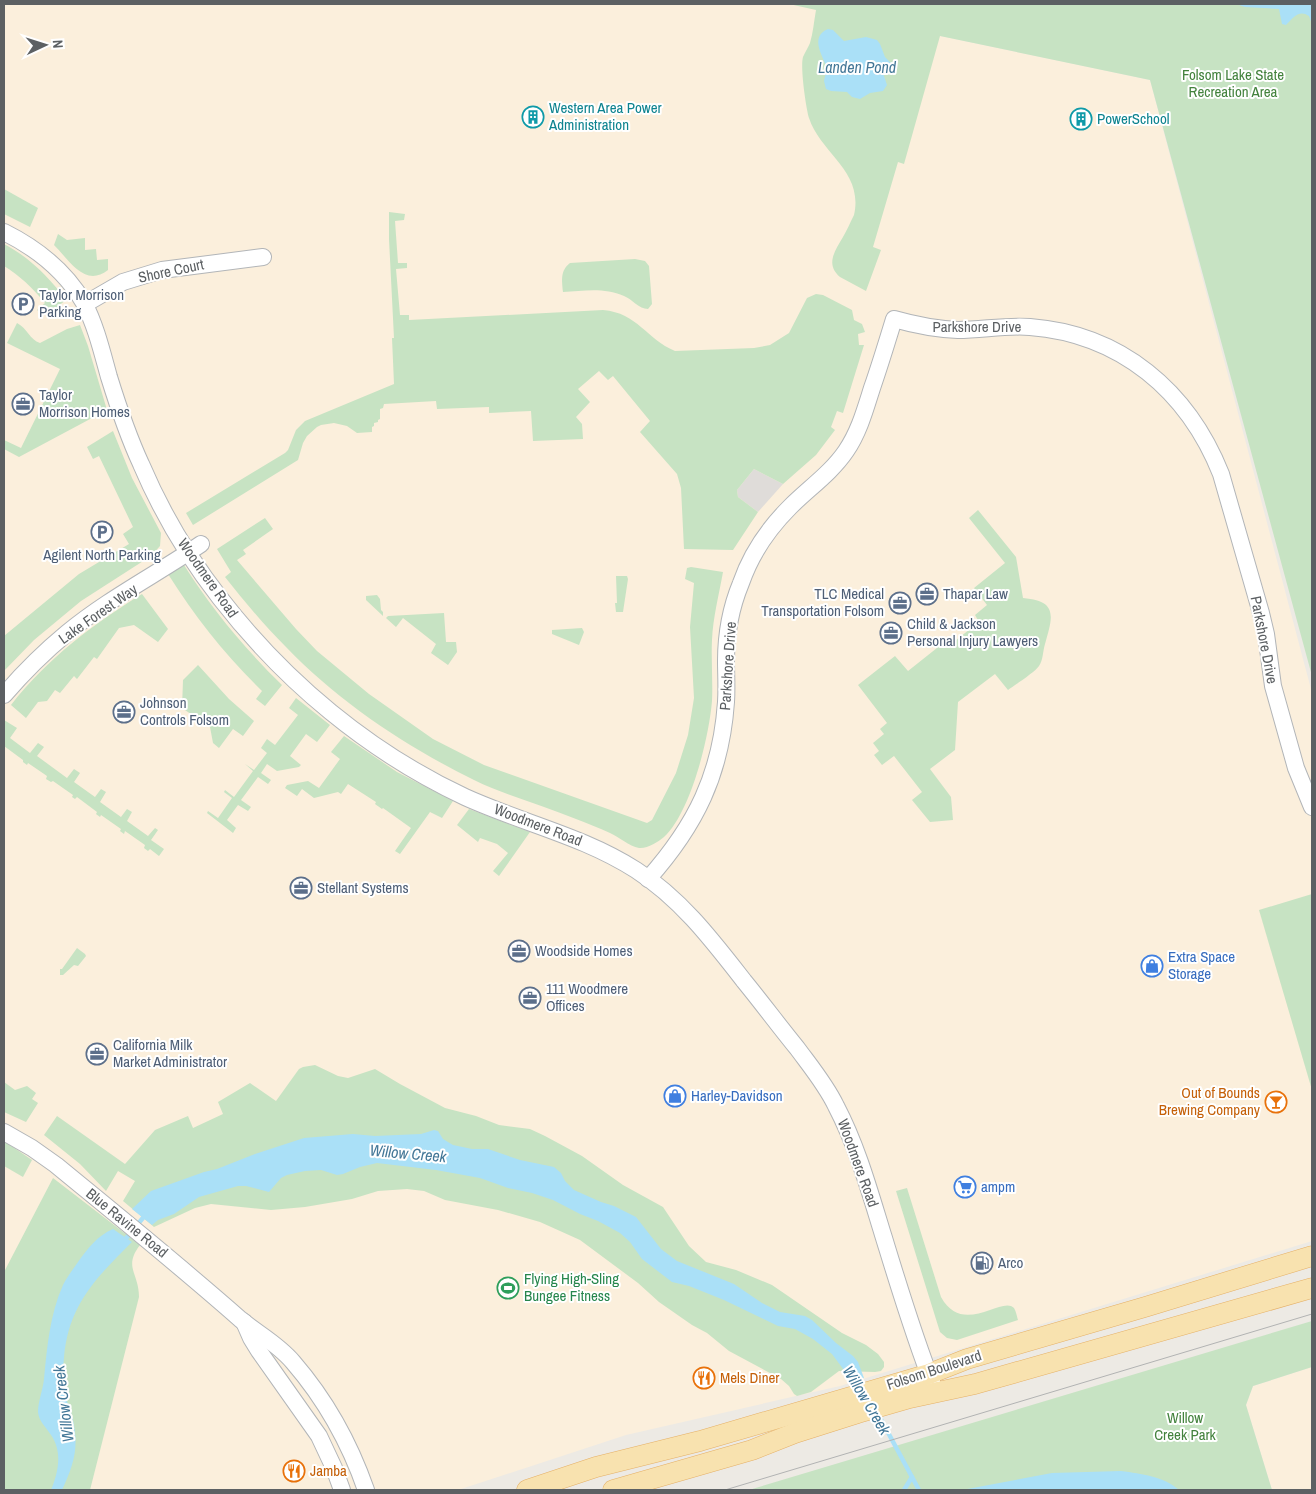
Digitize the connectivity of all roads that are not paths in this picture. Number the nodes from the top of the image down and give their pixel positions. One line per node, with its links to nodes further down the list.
1 (4, 232): 3 (street)
2 (263, 257): 3 (street, Shore Court)
3 (85, 304): 4 (street, Woodmere Road)
4 (195, 548): 5 (street, Lake Forest Way); 7 (street, Woodmere Road)
5 (4, 695)
6 (1312, 807): 7 (street, Parkshore Drive)
7 (648, 879): 12 (street, Woodmere Road)
8 (4, 1132): 11 (street, Blue Ravine Road)
9 (1312, 1256): 12 (main road, Folsom Boulevard)
10 (1312, 1288): 12 (main road, Folsom Boulevard)
11 (244, 1322): 14 (street, Blue Ravine Road); 15 (street, Blue Ravine Road)
12 (932, 1383): 13 (main road, Folsom Boulevard)
13 (854, 1405): 16 (main road, Folsom Boulevard); 17 (main road, Folsom Boulevard)
14 (342, 1490)
15 (366, 1490)
16 (527, 1490)
17 (613, 1490)

